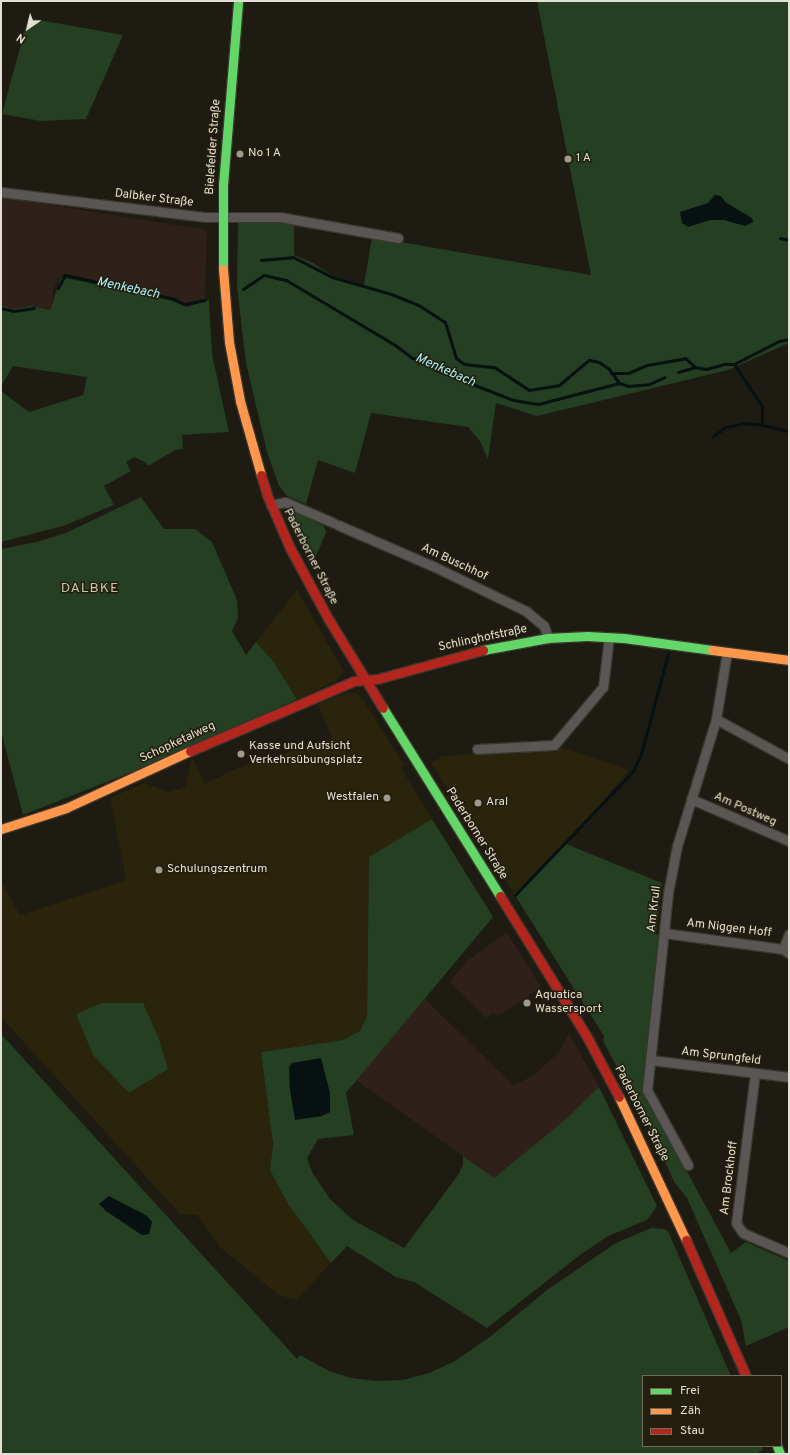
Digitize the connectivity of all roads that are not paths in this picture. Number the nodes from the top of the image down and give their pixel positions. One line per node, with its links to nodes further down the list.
1 (238, 1): 3 (main road, Bielefelder Straße)
2 (1, 192): 3 (street, Dalbker Straße)
3 (222, 217): 4 (street, Dalbker Straße); 5 (main road, Bielefelder Straße)
4 (398, 238)
5 (223, 294): 6 (main road, Paderborner Straße)
6 (271, 505): 8 (street, Am Buschhof); 11 (main road, Paderborner Straße)
7 (609, 637): 8 (main road, Schlinghofstraße); 9 (main road, Schlinghofstraße); 13 (street)
8 (548, 638): 11 (main road, Schlinghofstraße)
9 (727, 652): 10 (main road, Schlinghofstraße); 12 (street, Am Krull)
10 (789, 660)
11 (365, 680): 16 (main road, Schopketalweg); 26 (main road, Paderborner Straße)
12 (716, 719): 14 (street); 15 (street, Am Krull)
13 (477, 749)
14 (789, 760)
15 (691, 799): 17 (street, Am Postweg); 18 (street, Am Krull)
16 (1, 829)
17 (789, 841)
18 (664, 933): 20 (street, Am Niggen Hoff); 21 (street, Am Krull)
19 (789, 934): 20 (street)
20 (786, 951)
21 (651, 1060): 22 (street, Am Sprungfeld); 24 (street, Am Krull)
22 (755, 1073): 23 (street, Am Sprungfeld); 25 (street, Am Brockhoff)
23 (789, 1077)
24 (688, 1165)
25 (789, 1253)
26 (746, 1375)

